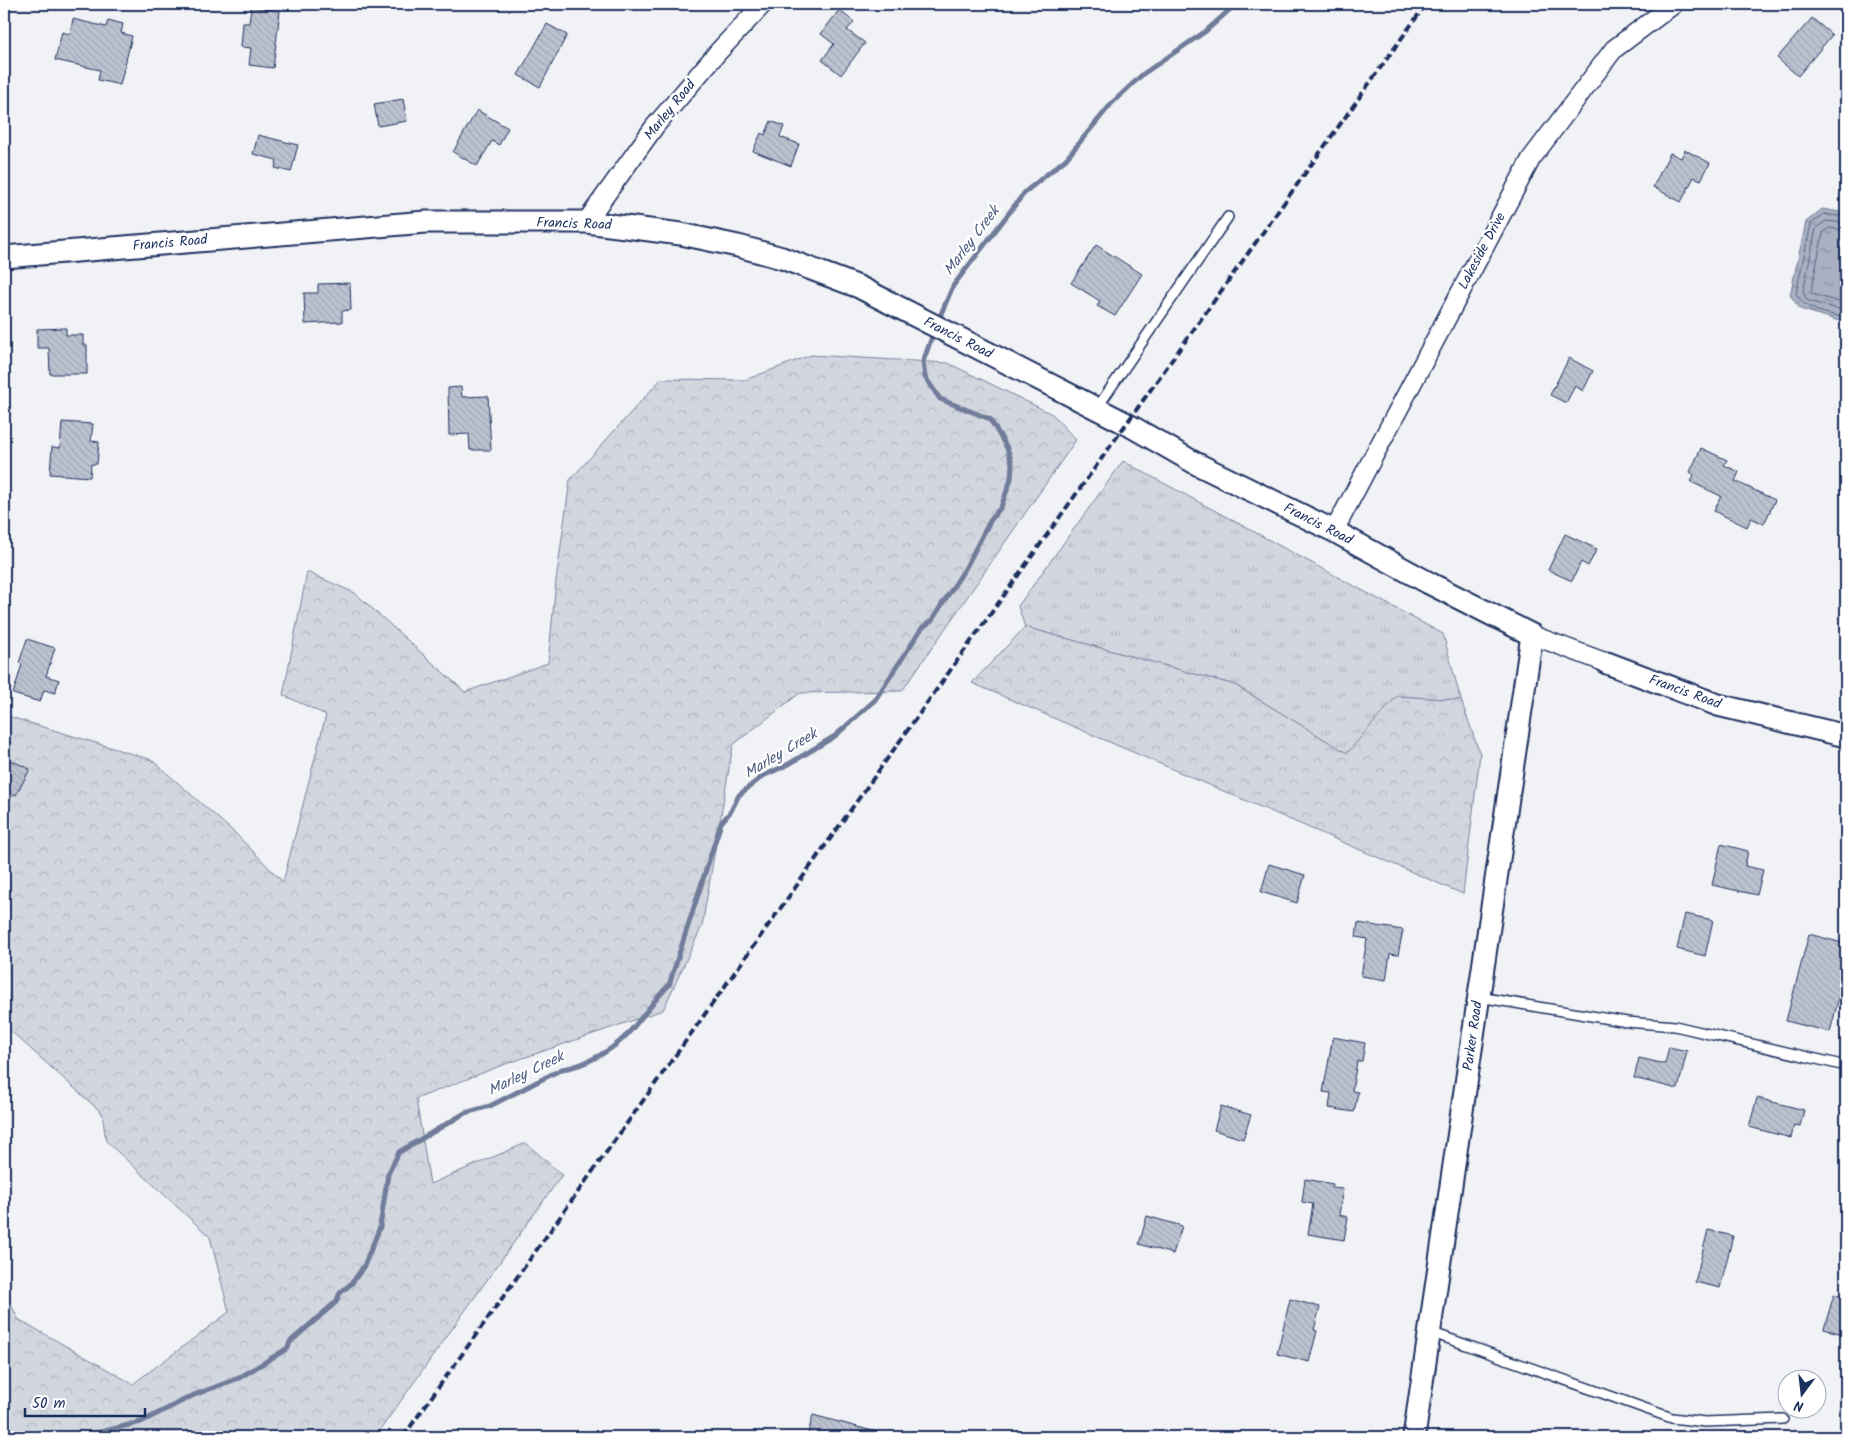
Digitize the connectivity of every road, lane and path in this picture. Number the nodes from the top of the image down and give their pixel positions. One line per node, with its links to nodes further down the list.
1 (763, 4): 4 (street, Marley Road)
2 (1674, 4): 7 (street, Lakeside Drive)
3 (1228, 217): 6 (lane)
4 (586, 222): 5 (street, Francis Road); 6 (street, Francis Road)
5 (4, 257)
6 (1097, 409): 7 (street, Francis Road)
7 (1334, 531): 8 (street, Francis Road)
8 (1532, 635): 9 (street, Francis Road); 11 (street, Parker Road)
9 (1607, 663): 10 (street, Francis Road)
10 (1846, 736)
11 (1479, 997): 12 (lane); 13 (street, Parker Road)
12 (1846, 1066)
13 (1430, 1332): 14 (lane); 15 (street, Parker Road)
14 (1783, 1420)
15 (1414, 1437)

